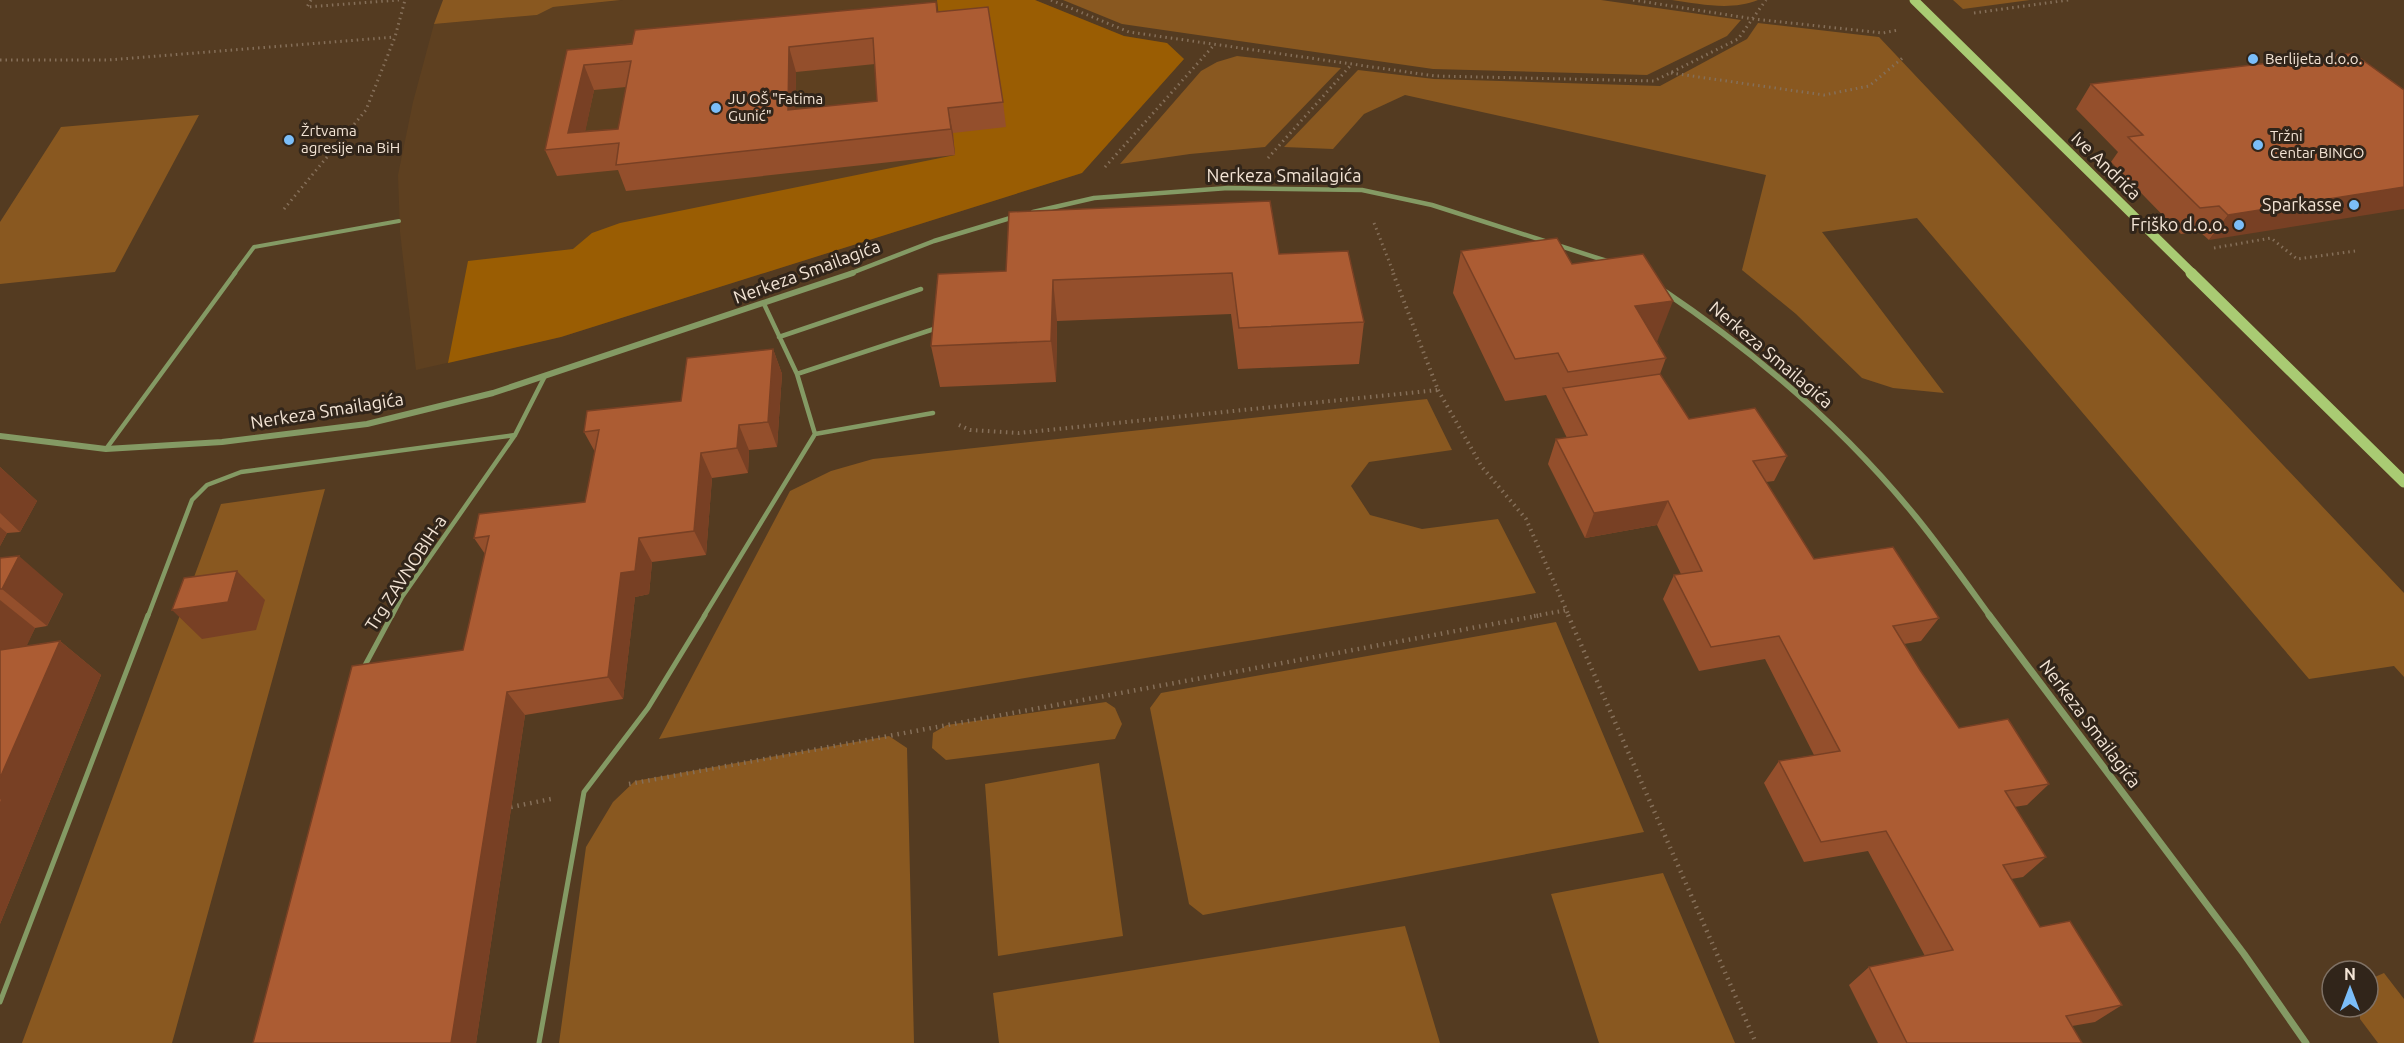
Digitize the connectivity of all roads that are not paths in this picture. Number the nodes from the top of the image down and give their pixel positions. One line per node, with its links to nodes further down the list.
1 (1914, 0): 16 (main road, Ive Andrića)
2 (399, 220): 15 (lane)
3 (1620, 265): 6 (street, Nerkeza Smailagića)
4 (1650, 281): 20 (street, Nerkeza Smailagića)
5 (921, 289): 8 (lane)
6 (764, 304): 8 (lane); 10 (street, Nerkeza Smailagića)
7 (938, 328): 9 (lane)
8 (779, 337): 9 (lane)
9 (797, 374): 12 (lane)
10 (546, 376): 13 (lane, Trg ZAVNOBIH-a); 15 (street, Nerkeza Smailagića)
11 (933, 413): 12 (lane)
12 (815, 434): 19 (lane)
13 (515, 435): 17 (lane, Trg ZAVNOBIH-a); 18 (lane)
14 (0, 436): 15 (street, Nerkeza Smailagića)
15 (106, 449)
16 (2404, 482)
17 (359, 678)
18 (0, 1002)
19 (539, 1043)
20 (2306, 1043)

